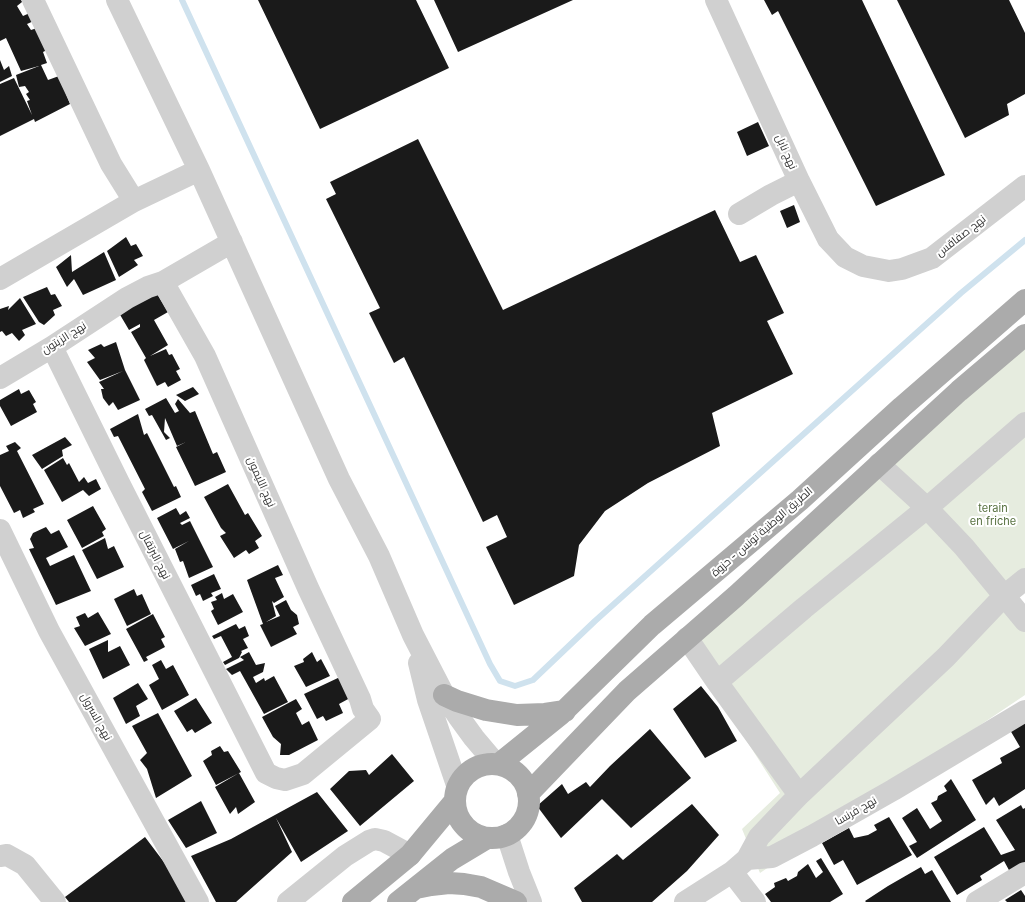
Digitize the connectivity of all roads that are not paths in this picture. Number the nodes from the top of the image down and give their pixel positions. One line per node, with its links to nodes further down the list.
1 (33, 0): 7 (street)
2 (117, 0): 4 (street)
3 (716, 0): 5 (street, نهج نابل)
4 (199, 170): 7 (street); 9 (street)
5 (799, 182): 8 (street); 10 (street, نهج نابل)
6 (1025, 186): 10 (street, نهج صفاقس)
7 (134, 201): 11 (street)
8 (739, 214)
9 (232, 242): 12 (street); 24 (street)
10 (889, 271)
11 (0, 279)
12 (163, 282): 15 (street, نهج الزيتون); 30 (street, نهج الليمون)
13 (1025, 300): 28 (main road, الطريق الوطنية تونس - حزوة)
14 (1025, 335): 18 (main road)
15 (52, 347): 16 (street, نهج الزيتون); 30 (street, نهج البرتقال)
16 (0, 378)
17 (1025, 423): 19 (street)
18 (879, 464): 19 (street); 25 (main road)
19 (927, 508): 22 (street); 26 (street)
20 (0, 530): 42 (street, نهج السرول)
21 (1025, 579): 22 (street)
22 (1004, 596): 23 (street); 34 (street)
23 (1025, 621)
24 (412, 635): 27 (street); 32 (street)
25 (687, 638): 26 (street); 33 (main road)
26 (717, 682): 34 (street)
27 (444, 695): 28 (main road); 31 (street)
28 (565, 710): 31 (main road, الطريق الوطنية تونس - حزوة)
29 (1025, 711): 38 (street, نهج فرنسا)
30 (370, 719)
31 (498, 764): 32 (main road); 33 (main road)
32 (456, 794): 35 (main road); 36 (main road)
33 (528, 794): 35 (main road)
34 (799, 795): 38 (street)
35 (497, 836): 40 (main road); 47 (street)
36 (410, 855): 43 (street); 44 (main road)
37 (0, 856): 41 (street)
38 (739, 866): 48 (street, نهج فرنسا); 49 (street)
39 (1025, 873): 50 (street)
40 (415, 888): 45 (main road); 46 (main road)
41 (56, 902)
42 (198, 902)
43 (288, 902)
44 (353, 902)
45 (398, 902)
46 (516, 902)
47 (531, 902)
48 (685, 902)
49 (755, 902)
50 (977, 902)

